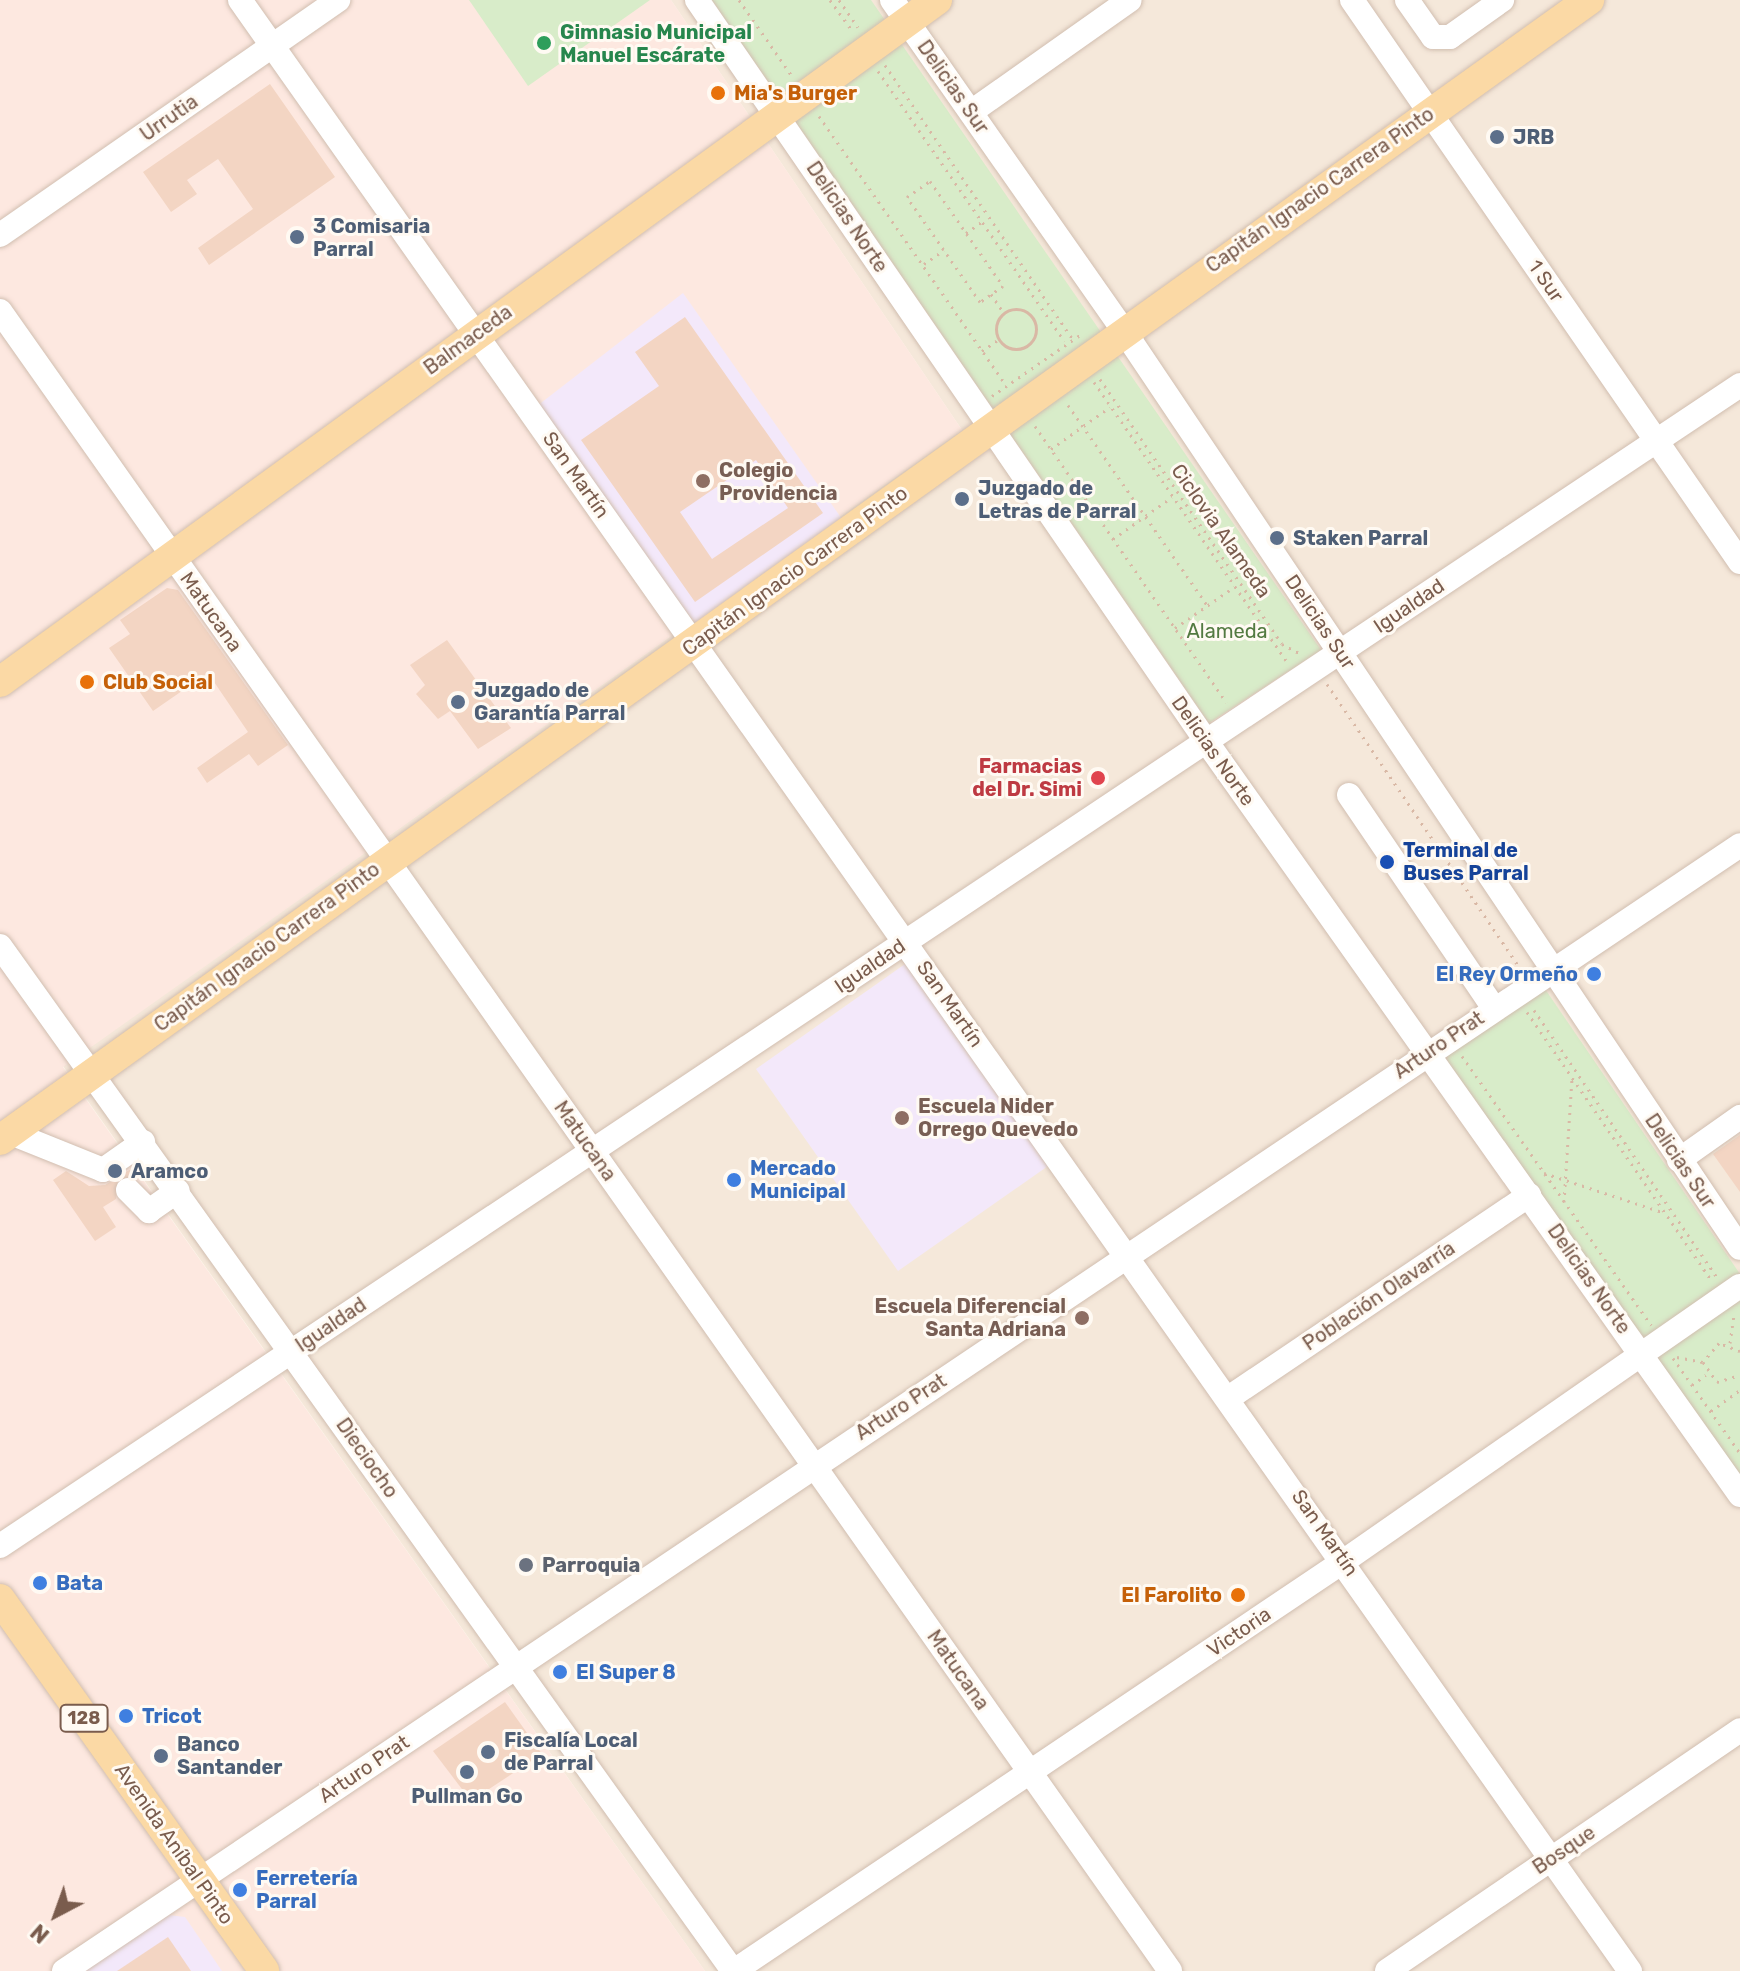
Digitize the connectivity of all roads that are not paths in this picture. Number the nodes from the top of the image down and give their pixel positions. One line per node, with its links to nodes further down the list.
1 (240, 0): 11 (street, San Martín)
2 (338, 0): 11 (street, Urrutia)
3 (697, 0): 14 (street, Delicias Norte)
4 (937, 0): 10 (main road, Balmaceda)
5 (1130, 0): 12 (street)
6 (1352, 0): 13 (street, 1 Sur)
7 (1407, 0): 8 (street)
8 (1502, 0)
9 (1589, 0): 13 (main road, Capitán Ignacio Carrera Pinto)
10 (906, 20): 12 (street, Delicias Sur); 14 (main road, Balmaceda)
11 (273, 47): 15 (street, Urrutia); 18 (street, San Martín)
12 (971, 112): 17 (street, Delicias Sur)
13 (1431, 113): 17 (main road, Capitán Ignacio Carrera Pinto); 21 (street, 1 Sur)
14 (778, 116): 18 (main road, Balmaceda); 20 (street, Delicias Norte)
15 (0, 235)
16 (0, 311): 22 (street, Matucana)
17 (1117, 321): 20 (main road, Capitán Ignacio Carrera Pinto); 25 (street, Delicias Sur)
18 (476, 335): 22 (main road, Balmaceda); 24 (street, San Martín)
19 (1740, 385): 21 (street, Igualdad)
20 (984, 418): 24 (main road, Capitán Ignacio Carrera Pinto); 27 (street, Delicias Norte)
21 (1657, 441): 23 (street, 1 Sur); 25 (street, Igualdad)
22 (172, 556): 26 (main road, Balmaceda); 30 (street, Matucana)
23 (1740, 562)
24 (695, 643): 30 (main road, Capitán Ignacio Carrera Pinto); 31 (street, San Martín)
25 (1320, 659): 27 (street, Igualdad); 33 (street, Delicias Sur)
26 (0, 682)
27 (1200, 733): 31 (street, Igualdad); 35 (street, Delicias Norte)
28 (1349, 795): 34 (street)
29 (1740, 845): 33 (street, Arturo Prat)
30 (387, 860): 36 (main road, Capitán Ignacio Carrera Pinto); 40 (street, Matucana)
31 (906, 942): 40 (street, Igualdad); 46 (street, San Martín)
32 (0, 946): 36 (street, Dieciocho)
33 (1537, 984): 34 (street, Arturo Prat); 41 (street, Delicias Sur)
34 (1494, 1008): 35 (street, Arturo Prat)
35 (1425, 1053): 44 (street, Delicias Norte); 46 (street, Arturo Prat)
36 (93, 1073): 38 (main road, Capitán Ignacio Carrera Pinto); 39 (street, Dieciocho)
37 (1740, 1117): 41 (street)
38 (5, 1137): 39 (street)
39 (143, 1142): 43 (street, Dieciocho)
40 (593, 1151): 49 (street, Igualdad); 51 (street, Matucana)
41 (1679, 1160): 45 (street, Delicias Sur)
42 (128, 1190): 43 (street)
43 (178, 1191): 49 (street, Dieciocho)
44 (1529, 1195): 48 (street, Delicias Norte); 50 (street, Población Olavarría)
45 (1740, 1248)
46 (1129, 1258): 50 (street, San Martín); 51 (street, Arturo Prat)
47 (1731, 1298): 48 (street, Victoria)
48 (1659, 1351): 52 (street, Delicias Norte); 54 (street, Victoria)
49 (291, 1352): 53 (street, Igualdad); 58 (street, Dieciocho)
50 (1230, 1397): 54 (street, San Martín)
51 (813, 1464): 58 (street, Arturo Prat); 60 (street, Matucana)
52 (1740, 1495)
53 (0, 1546)
54 (1344, 1561): 60 (street, Victoria); 61 (street, San Martín)
55 (0, 1599): 57 (main road, Avenida Aníbal Pinto / 128)
56 (0, 1632): 57 (main road, Avenida Aníbal Pinto / 128)
57 (29, 1656): 62 (main road, Avenida Aníbal Pinto / 128)
58 (515, 1666): 62 (street, Arturo Prat); 66 (street, Dieciocho)
59 (1740, 1730): 61 (street, Bosque)
60 (1030, 1772): 66 (street, Victoria); 67 (street, Matucana)
61 (1552, 1859): 68 (street, Bosque); 69 (street, San Martín)
62 (191, 1885): 63 (street, Arturo Prat); 64 (main road, Avenida Aníbal Pinto / 128); 65 (main road, Avenida Aníbal Pinto / 128)
63 (64, 1971)
64 (240, 1971)
65 (264, 1971)
66 (733, 1971)
67 (1170, 1971)
68 (1387, 1971)
69 (1630, 1971)

